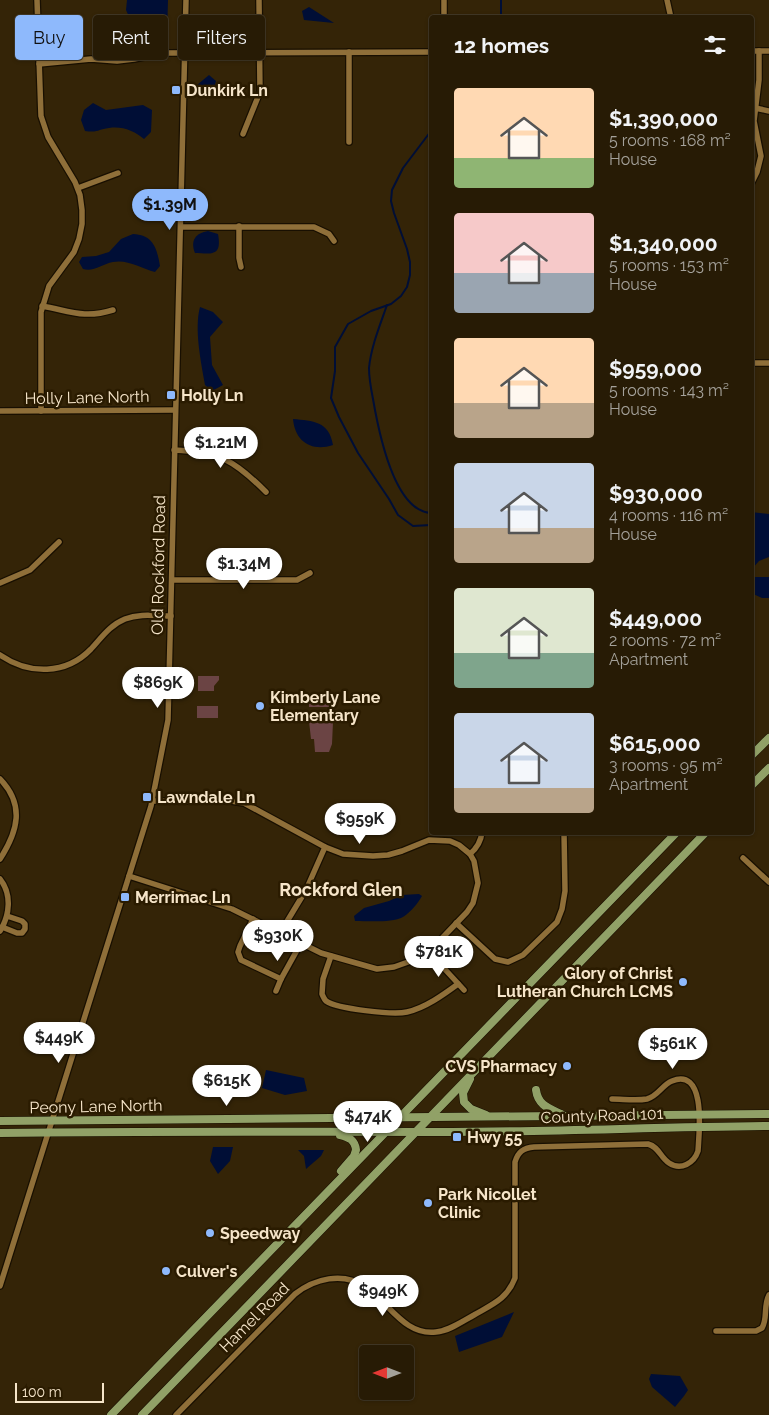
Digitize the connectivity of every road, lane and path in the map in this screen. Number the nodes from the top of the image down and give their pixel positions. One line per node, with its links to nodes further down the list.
1 (37, 0): 19 (street)
2 (186, 0): 6 (street, Old Rockford Road)
3 (259, 0): 7 (street)
4 (444, 0): 8 (street)
5 (667, 0): 9 (street)
6 (186, 15)
7 (259, 15)
8 (444, 15)
9 (670, 15)
10 (754, 51): 11 (street)
11 (759, 51): 12 (street); 20 (street)
12 (769, 51)
13 (178, 52): 19 (street)
14 (265, 52): 15 (street)
15 (349, 52): 16 (street); 25 (street)
16 (429, 52)
17 (185, 60): 30 (street, Old Rockford Road)
18 (260, 60): 24 (street)
19 (39, 64): 28 (street)
20 (755, 108): 21 (street); 22 (street)
21 (769, 110)
22 (754, 121)
23 (754, 121): 27 (street)
24 (244, 134)
25 (349, 142)
26 (118, 173): 28 (street)
27 (754, 178)
28 (78, 188): 33 (street)
29 (239, 226): 30 (street); 31 (street); 32 (street)
30 (181, 227): 37 (street, Old Rockford Road)
31 (334, 241)
32 (241, 267)
33 (42, 306): 34 (street); 39 (street)
34 (113, 310)
35 (754, 363): 36 (street)
36 (769, 363)
37 (175, 410): 39 (street, Holly Lane North); 40 (street, Old Rockford Road)
38 (0, 411): 39 (street, Holly Lane North)
39 (41, 411)
40 (174, 450): 41 (street); 44 (street, Old Rockford Road)
41 (266, 492)
42 (59, 542): 45 (street)
43 (310, 573): 44 (street)
44 (172, 580): 46 (street, Old Rockford Road)
45 (0, 583)
46 (171, 616): 47 (street); 53 (street, Old Rockford Road)
47 (0, 655)
48 (769, 738): 49 (main road)
49 (754, 753)
50 (769, 768): 52 (main road)
51 (0, 780): 62 (street)
52 (754, 783)
53 (152, 801): 59 (street); 63 (street, Old Rockford Road)
54 (482, 835): 60 (street)
55 (564, 835): 68 (street)
56 (674, 835): 83 (main road)
57 (703, 835): 78 (main road)
58 (439, 836): 59 (street); 60 (street)
59 (325, 847): 70 (street)
60 (470, 854): 68 (street)
61 (743, 858): 65 (street)
62 (0, 859)
63 (129, 876): 67 (street); 87 (street, Old Rockford Road)
64 (0, 878): 66 (street)
65 (769, 882)
66 (7, 916): 69 (street); 69 (street)
67 (253, 919): 70 (street); 74 (street)
68 (456, 923): 72 (street)
69 (1, 929)
70 (280, 933): 71 (street)
71 (301, 943): 73 (street); 74 (street)
72 (429, 952): 73 (street); 75 (street)
73 (331, 956): 75 (street)
74 (280, 979): 77 (street)
75 (458, 984): 76 (street)
76 (464, 990)
77 (276, 991)
78 (472, 1074): 84 (main road); 85 (main road)
79 (536, 1090): 86 (main road)
80 (612, 1099): 81 (street, County Road 101)
81 (699, 1114): 82 (main road, County Road 101); 86 (main road, County Road 101); 90 (street, County Road 101)
82 (769, 1114)
83 (402, 1116): 84 (main road, County Road 101); 87 (main road, Peony Lane North); 91 (main road)
84 (431, 1116): 85 (main road, County Road 101); 92 (main road)
85 (490, 1116): 86 (main road, County Road 101)
86 (565, 1116)
87 (52, 1120): 88 (main road, Peony Lane North); 94 (street, Old Rockford Road)
88 (0, 1121)
89 (769, 1126): 90 (main road, County Road 101)
90 (699, 1127): 92 (main road, County Road 101); 96 (street, County Road 101)
91 (386, 1132): 92 (main road, County Road 101); 95 (main road, Peony Lane North); 97 (main road)
92 (416, 1132): 102 (main road)
93 (0, 1133): 94 (main road, Peony Lane North)
94 (48, 1133): 95 (main road, Peony Lane North); 98 (street, Old Rockford Road)
95 (276, 1133): 97 (main road)
96 (516, 1191): 103 (street, Hamel Road)
97 (304, 1216): 101 (main road)
98 (0, 1286)
99 (769, 1295): 100 (street)
100 (716, 1331)
101 (111, 1415)
102 (142, 1415)
103 (176, 1415)

